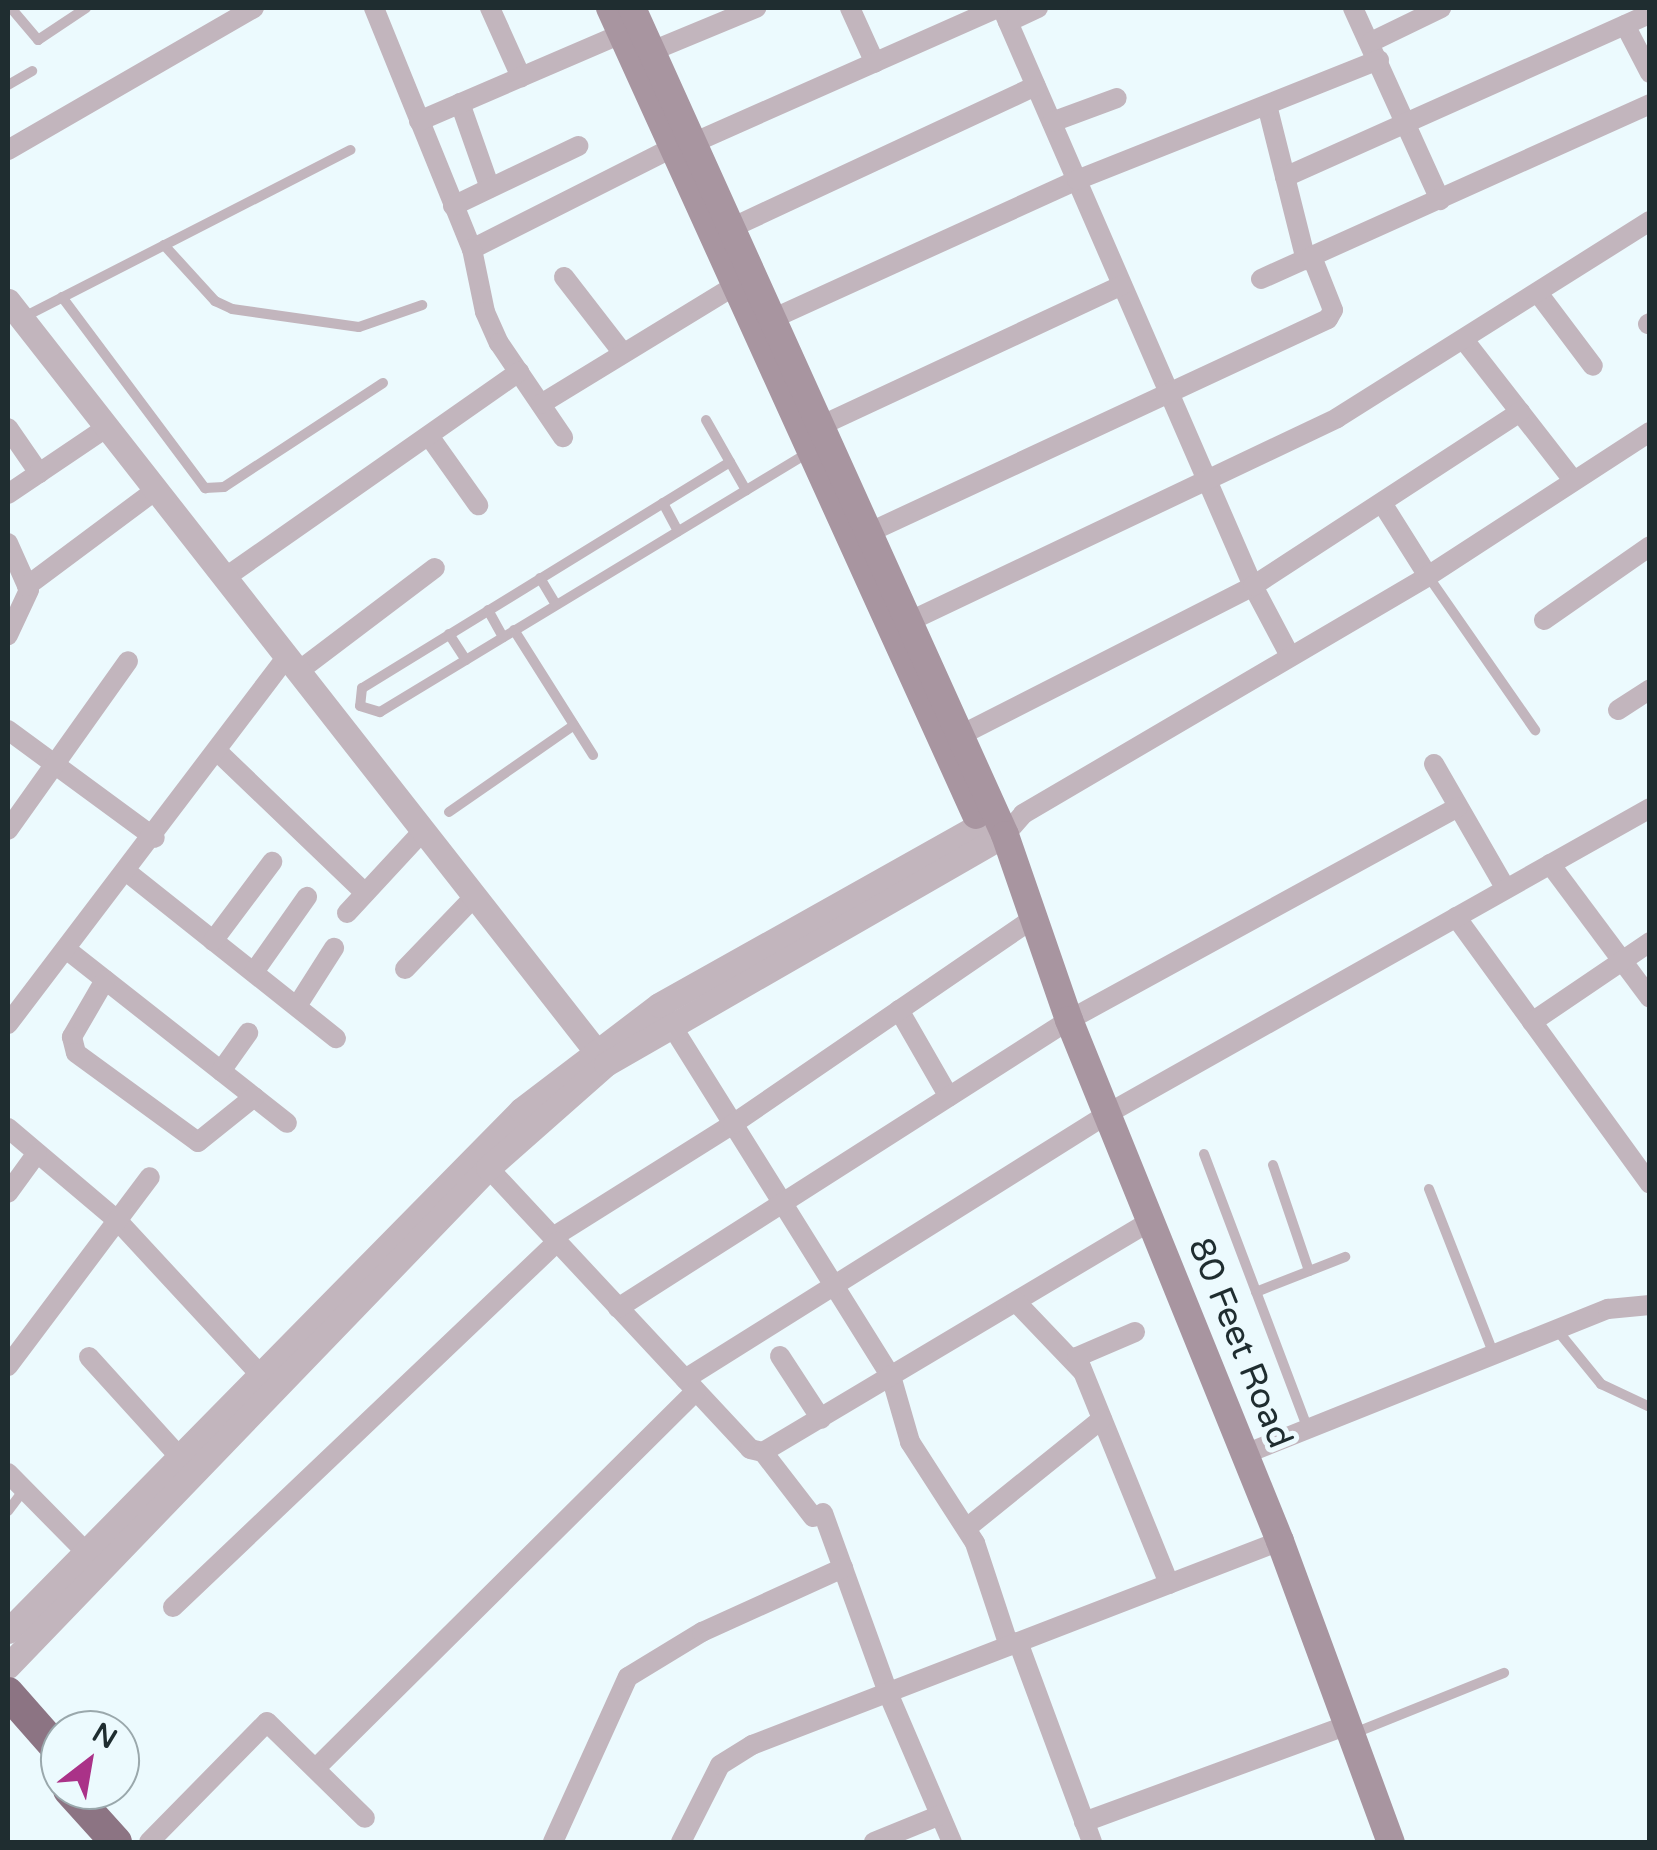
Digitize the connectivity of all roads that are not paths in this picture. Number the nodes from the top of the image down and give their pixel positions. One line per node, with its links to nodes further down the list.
1 (11, 8): 2 (lane)
2 (86, 8)
3 (254, 8): 31 (street)
4 (374, 8): 26 (street)
5 (490, 8): 19 (street)
6 (756, 8): 13 (street)
7 (850, 8): 16 (street)
8 (1038, 8): 11 (street)
9 (1353, 8): 15 (street)
10 (1441, 8): 15 (street)
11 (1003, 12): 16 (street); 21 (street)
12 (1650, 14): 14 (street)
13 (631, 25): 19 (street); 30 (main road)
14 (1625, 25): 18 (street); 28 (street)
15 (1375, 51): 24 (street); 28 (street)
16 (874, 63): 30 (street)
17 (32, 71): 20 (lane)
18 (1650, 73)
19 (521, 77): 23 (street)
20 (8, 85)
21 (1036, 86): 27 (street); 39 (street)
22 (1117, 98): 27 (street)
23 (460, 103): 26 (street); 35 (street)
24 (1267, 104): 33 (street); 34 (street)
25 (1650, 104): 36 (street)
26 (419, 121): 37 (street)
27 (1052, 122): 34 (street)
28 (1406, 122): 33 (street); 36 (street)
29 (578, 146): 35 (street)
30 (682, 146): 39 (main road); 41 (street); 46 (main road)
31 (8, 150)
32 (352, 150): 40 (lane)
33 (1285, 177): 42 (street)
34 (1077, 180): 45 (street); 51 (street)
35 (490, 188): 37 (street)
36 (1440, 200): 42 (street)
37 (453, 206): 41 (street)
38 (1650, 222): 47 (street)
39 (731, 228): 51 (main road)
40 (164, 245): 48 (lane); 49 (lane)
41 (472, 249): 55 (street)
42 (1309, 258): 44 (street); 57 (street)
43 (564, 277): 53 (street)
44 (1261, 279)
45 (1122, 285): 57 (street); 61 (street)
46 (734, 287): 53 (street); 67 (main road)
47 (1538, 293): 52 (street); 54 (street)
48 (62, 297): 50 (lane); 56 (lane)
49 (422, 305)
50 (12, 315): 63 (street)
51 (772, 319): 61 (main road)
52 (1464, 340): 59 (street); 71 (street)
53 (623, 353): 58 (street)
54 (1593, 366)
55 (519, 372): 58 (street); 65 (street)
56 (383, 384)
57 (1170, 396): 71 (street); 79 (street)
58 (541, 404): 66 (street)
59 (1520, 412): 70 (street); 75 (street)
60 (706, 420): 68 (lane)
61 (820, 426): 79 (main road)
62 (8, 428): 69 (street)
63 (106, 428): 69 (street); 72 (street)
64 (1650, 432): 70 (street)
65 (429, 436): 77 (street); 84 (street)
66 (563, 437)
67 (807, 453): 73 (lane); 114 (main road)
68 (730, 462): 73 (lane); 76 (lane)
69 (39, 473): 74 (street)
70 (1573, 480): 83 (street)
71 (1208, 483): 87 (street); 91 (street)
72 (156, 490): 84 (street); 86 (street)
73 (746, 490): 78 (lane)
74 (8, 494)
75 (1382, 503): 83 (street); 87 (street)
76 (662, 504): 78 (lane); 85 (lane)
77 (478, 505)
78 (678, 531): 88 (lane)
79 (868, 534): 91 (main road)
80 (8, 544): 86 (street)
81 (1646, 556): 90 (street)
82 (435, 568): 98 (street)
83 (1428, 576): 95 (street); 105 (lane)
84 (226, 577): 98 (street)
85 (540, 578): 88 (lane); 89 (lane)
86 (27, 586): 94 (street)
87 (1252, 586): 95 (street); 106 (street)
88 (556, 605): 93 (lane)
89 (488, 610): 92 (lane); 93 (lane)
90 (1544, 620)
91 (908, 622): 106 (main road)
92 (449, 634): 96 (lane); 101 (lane)
93 (508, 634): 96 (lane); 102 (lane)
94 (8, 635)
95 (1290, 656): 114 (street)
96 (466, 660): 101 (lane)
97 (128, 661): 110 (street)
98 (293, 663): 103 (street); 107 (street)
99 (1650, 689): 100 (street)
100 (1618, 710)
101 (368, 713): 103 (lane)
102 (574, 724): 108 (lane); 113 (lane)
103 (344, 729): 116 (street)
104 (8, 730): 110 (street)
105 (1534, 730)
106 (961, 735): 114 (main road)
107 (216, 752): 117 (street); 122 (street)
108 (593, 755)
109 (1434, 764): 111 (street)
110 (55, 765): 115 (street); 117 (street)
111 (1458, 808): 121 (street); 140 (street)
112 (1650, 808): 119 (street)
113 (450, 812)
114 (999, 827): 127 (main road, 80 Feet Road); 139 (street)
115 (8, 830)
116 (422, 832): 122 (street); 124 (street)
117 (154, 838): 120 (street)
118 (272, 862): 128 (street)
119 (1550, 864): 121 (street); 132 (street)
120 (127, 872): 128 (street); 131 (street)
121 (1506, 889): 126 (street)
122 (366, 894): 125 (street)
123 (307, 897): 134 (street)
124 (474, 897): 133 (street); 145 (street)
125 (347, 913)
126 (1456, 917): 141 (street); 149 (street)
127 (1032, 919): 138 (street); 140 (main road, 80 Feet Road)
128 (213, 940): 134 (street)
129 (1650, 942): 132 (street)
130 (334, 948): 137 (street)
131 (66, 949): 135 (street); 142 (street)
132 (1622, 960): 136 (street); 141 (street)
133 (406, 969)
134 (254, 972): 137 (street)
135 (106, 980): 146 (street); 147 (street)
136 (1650, 998)
137 (296, 1006): 144 (street)
138 (899, 1010): 148 (street); 151 (street)
139 (665, 1015): 145 (street); 151 (street)
140 (1069, 1020): 148 (street); 149 (main road, 80 Feet Road)
141 (1532, 1022): 158 (street)
142 (8, 1024)
143 (248, 1033): 146 (street)
144 (336, 1038)
145 (600, 1057): 155 (street)
146 (221, 1071): 147 (street)
147 (254, 1097): 150 (street)
148 (949, 1097): 161 (street)
149 (1107, 1114): 163 (main road, 80 Feet Road); 167 (street)
150 (286, 1123)
151 (733, 1124): 161 (street); 164 (street)
152 (8, 1128): 153 (street)
153 (38, 1152): 160 (street); 162 (street)
154 (1204, 1154): 168 (lane)
155 (482, 1161): 164 (street); 180 (street)
156 (1273, 1165): 166 (lane)
157 (150, 1177): 162 (street)
158 (1650, 1184)
159 (1429, 1189): 174 (lane)
160 (8, 1193)
161 (783, 1204): 167 (street); 171 (street)
162 (117, 1220): 177 (street); 180 (street)
163 (1150, 1221): 169 (street); 187 (main road, 80 Feet Road)
164 (555, 1239): 171 (street); 197 (street)
165 (1345, 1257): 166 (lane)
166 (1310, 1271): 168 (lane)
167 (836, 1288): 179 (street); 181 (street)
168 (1256, 1292): 185 (lane)
169 (1016, 1302): 178 (street); 179 (street)
170 (1650, 1304): 172 (street)
171 (618, 1308): 181 (street)
172 (1556, 1330): 174 (street); 182 (lane)
173 (1135, 1332): 178 (street)
174 (1494, 1354): 185 (street)
175 (780, 1356): 184 (street)
176 (89, 1357): 188 (street)
177 (8, 1366)
178 (1082, 1371): 183 (street)
179 (891, 1376): 184 (street); 192 (street)
180 (268, 1382): 188 (street)
181 (691, 1385): 186 (street); 208 (street)
182 (1650, 1407)
183 (1102, 1418): 192 (street); 196 (street)
184 (822, 1419): 186 (street)
185 (1308, 1430): 187 (street)
186 (763, 1452): 195 (street)
187 (1245, 1454): 193 (main road, 80 Feet Road)
188 (187, 1464): 194 (street); 200 (street)
189 (8, 1473): 190 (street)
190 (24, 1490): 191 (lane); 194 (street)
191 (8, 1511)
192 (968, 1527): 199 (street)
193 (1280, 1542): 196 (street); 206 (main road, 80 Feet Road)
194 (87, 1553): 198 (street)
195 (843, 1568): 202 (street); 217 (street)
196 (1168, 1584): 199 (street)
197 (173, 1607)
198 (8, 1631)
199 (1014, 1644): 202 (street); 213 (street)
200 (8, 1666)
201 (1504, 1673): 206 (lane)
202 (888, 1692): 211 (street); 218 (street)
203 (8, 1694): 205 (highway)
204 (8, 1722): 207 (highway)
205 (40, 1730)
206 (1349, 1730): 213 (street); 222 (main road, 80 Feet Road)
207 (40, 1758)
208 (316, 1768): 212 (street); 216 (street)
209 (86, 1810): 214 (highway)
210 (112, 1810): 215 (highway)
211 (940, 1816): 219 (street); 220 (street)
212 (365, 1818)
213 (1084, 1822): 221 (street)
214 (116, 1842)
215 (141, 1842)
216 (150, 1842)
217 (553, 1842)
218 (681, 1842)
219 (874, 1842)
220 (952, 1842)
221 (1092, 1842)
222 (1390, 1842)

